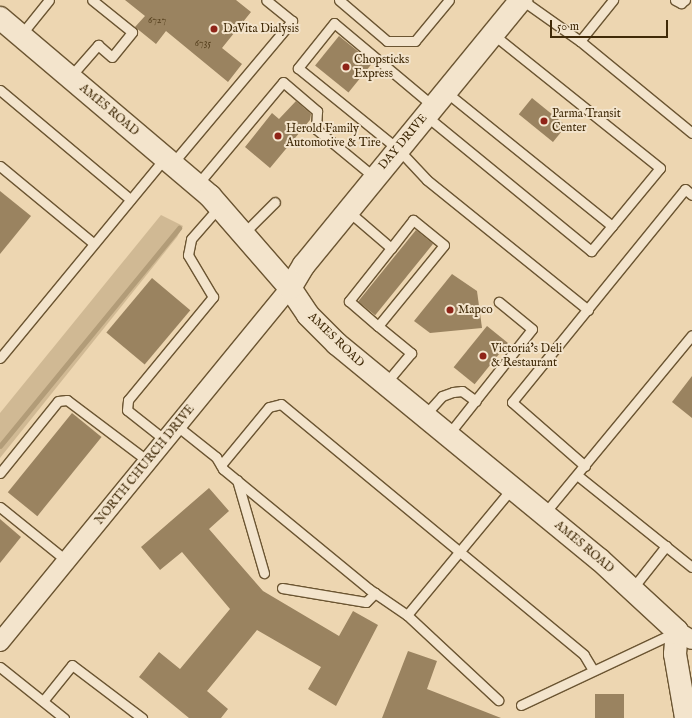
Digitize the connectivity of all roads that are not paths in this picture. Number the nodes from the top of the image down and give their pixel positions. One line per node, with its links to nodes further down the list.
1 (49, 0): 12 (lane)
2 (92, 0): 14 (lane)
3 (266, 0): 19 (lane)
4 (338, 0): 5 (lane)
5 (449, 0)
6 (522, 0): 11 (street, DAY DRIVE); 13 (lane)
7 (613, 0): 13 (lane)
8 (675, 0): 9 (lane)
9 (685, 0)
10 (0, 18): 12 (street, AMES ROAD)
11 (492, 34): 16 (street, DAY DRIVE); 28 (lane)
12 (20, 36): 14 (street, AMES ROAD)
13 (580, 41): 17 (lane)
14 (70, 77): 19 (street, AMES ROAD)
15 (0, 90): 24 (lane)
16 (435, 105): 18 (street, DAY DRIVE); 18 (lane); 28 (lane); 28 (lane)
17 (692, 133)
18 (398, 149): 21 (street, DAY DRIVE); 34 (lane)
19 (168, 161): 22 (street, AMES ROAD); 24 (lane)
20 (0, 166): 30 (lane)
21 (374, 177): 22 (lane); 27 (street, DAY DRIVE)
22 (197, 185): 26 (street, AMES ROAD)
23 (692, 195): 34 (lane)
24 (130, 199): 30 (lane)
25 (275, 202): 29 (lane)
26 (219, 206): 29 (street, AMES ROAD); 43 (lane)
27 (348, 211): 31 (lane); 32 (street, DAY DRIVE)
28 (612, 226)
29 (243, 234): 32 (street, AMES ROAD)
30 (93, 243): 37 (lane)
31 (391, 248): 35 (lane); 35 (lane)
32 (290, 288): 38 (street, AMES ROAD); 41 (street, NORTH CHURCH DRIVE)
33 (499, 302): 39 (lane)
34 (588, 310): 46 (lane)
35 (378, 326): 38 (lane)
36 (692, 336): 46 (lane)
37 (0, 358)
38 (384, 385): 40 (street, AMES ROAD)
39 (476, 401): 40 (lane); 42 (lane)
40 (424, 417): 42 (street, AMES ROAD)
41 (177, 426): 43 (street, NORTH CHURCH DRIVE); 45 (lane)
42 (448, 436): 50 (street, AMES ROAD)
43 (165, 440): 44 (street, NORTH CHURCH DRIVE)
44 (148, 461): 47 (lane); 55 (street, NORTH CHURCH DRIVE)
45 (221, 465): 49 (lane); 54 (lane)
46 (585, 466): 48 (lane)
47 (0, 473)
48 (577, 475): 52 (lane); 53 (lane)
49 (237, 480): 57 (lane); 60 (lane)
50 (512, 488): 52 (street, AMES ROAD); 54 (lane)
51 (0, 507): 55 (lane)
52 (544, 514): 59 (street, AMES ROAD)
53 (666, 546): 56 (lane); 59 (lane)
54 (460, 551): 61 (lane); 65 (lane)
55 (67, 560): 63 (street, NORTH CHURCH DRIVE)
56 (692, 567)
57 (264, 574)
58 (282, 588): 60 (lane)
59 (632, 589): 62 (street, AMES ROAD)
60 (375, 594): 61 (lane)
61 (407, 615): 67 (lane)
62 (685, 636): 65 (lane); 66 (street)
63 (0, 642)
64 (0, 667): 68 (lane)
65 (593, 670): 69 (lane)
66 (686, 682): 72 (street)
67 (498, 700)
68 (43, 701): 70 (lane); 71 (lane)
69 (521, 705)
70 (64, 718)
71 (142, 718)
72 (686, 718)

